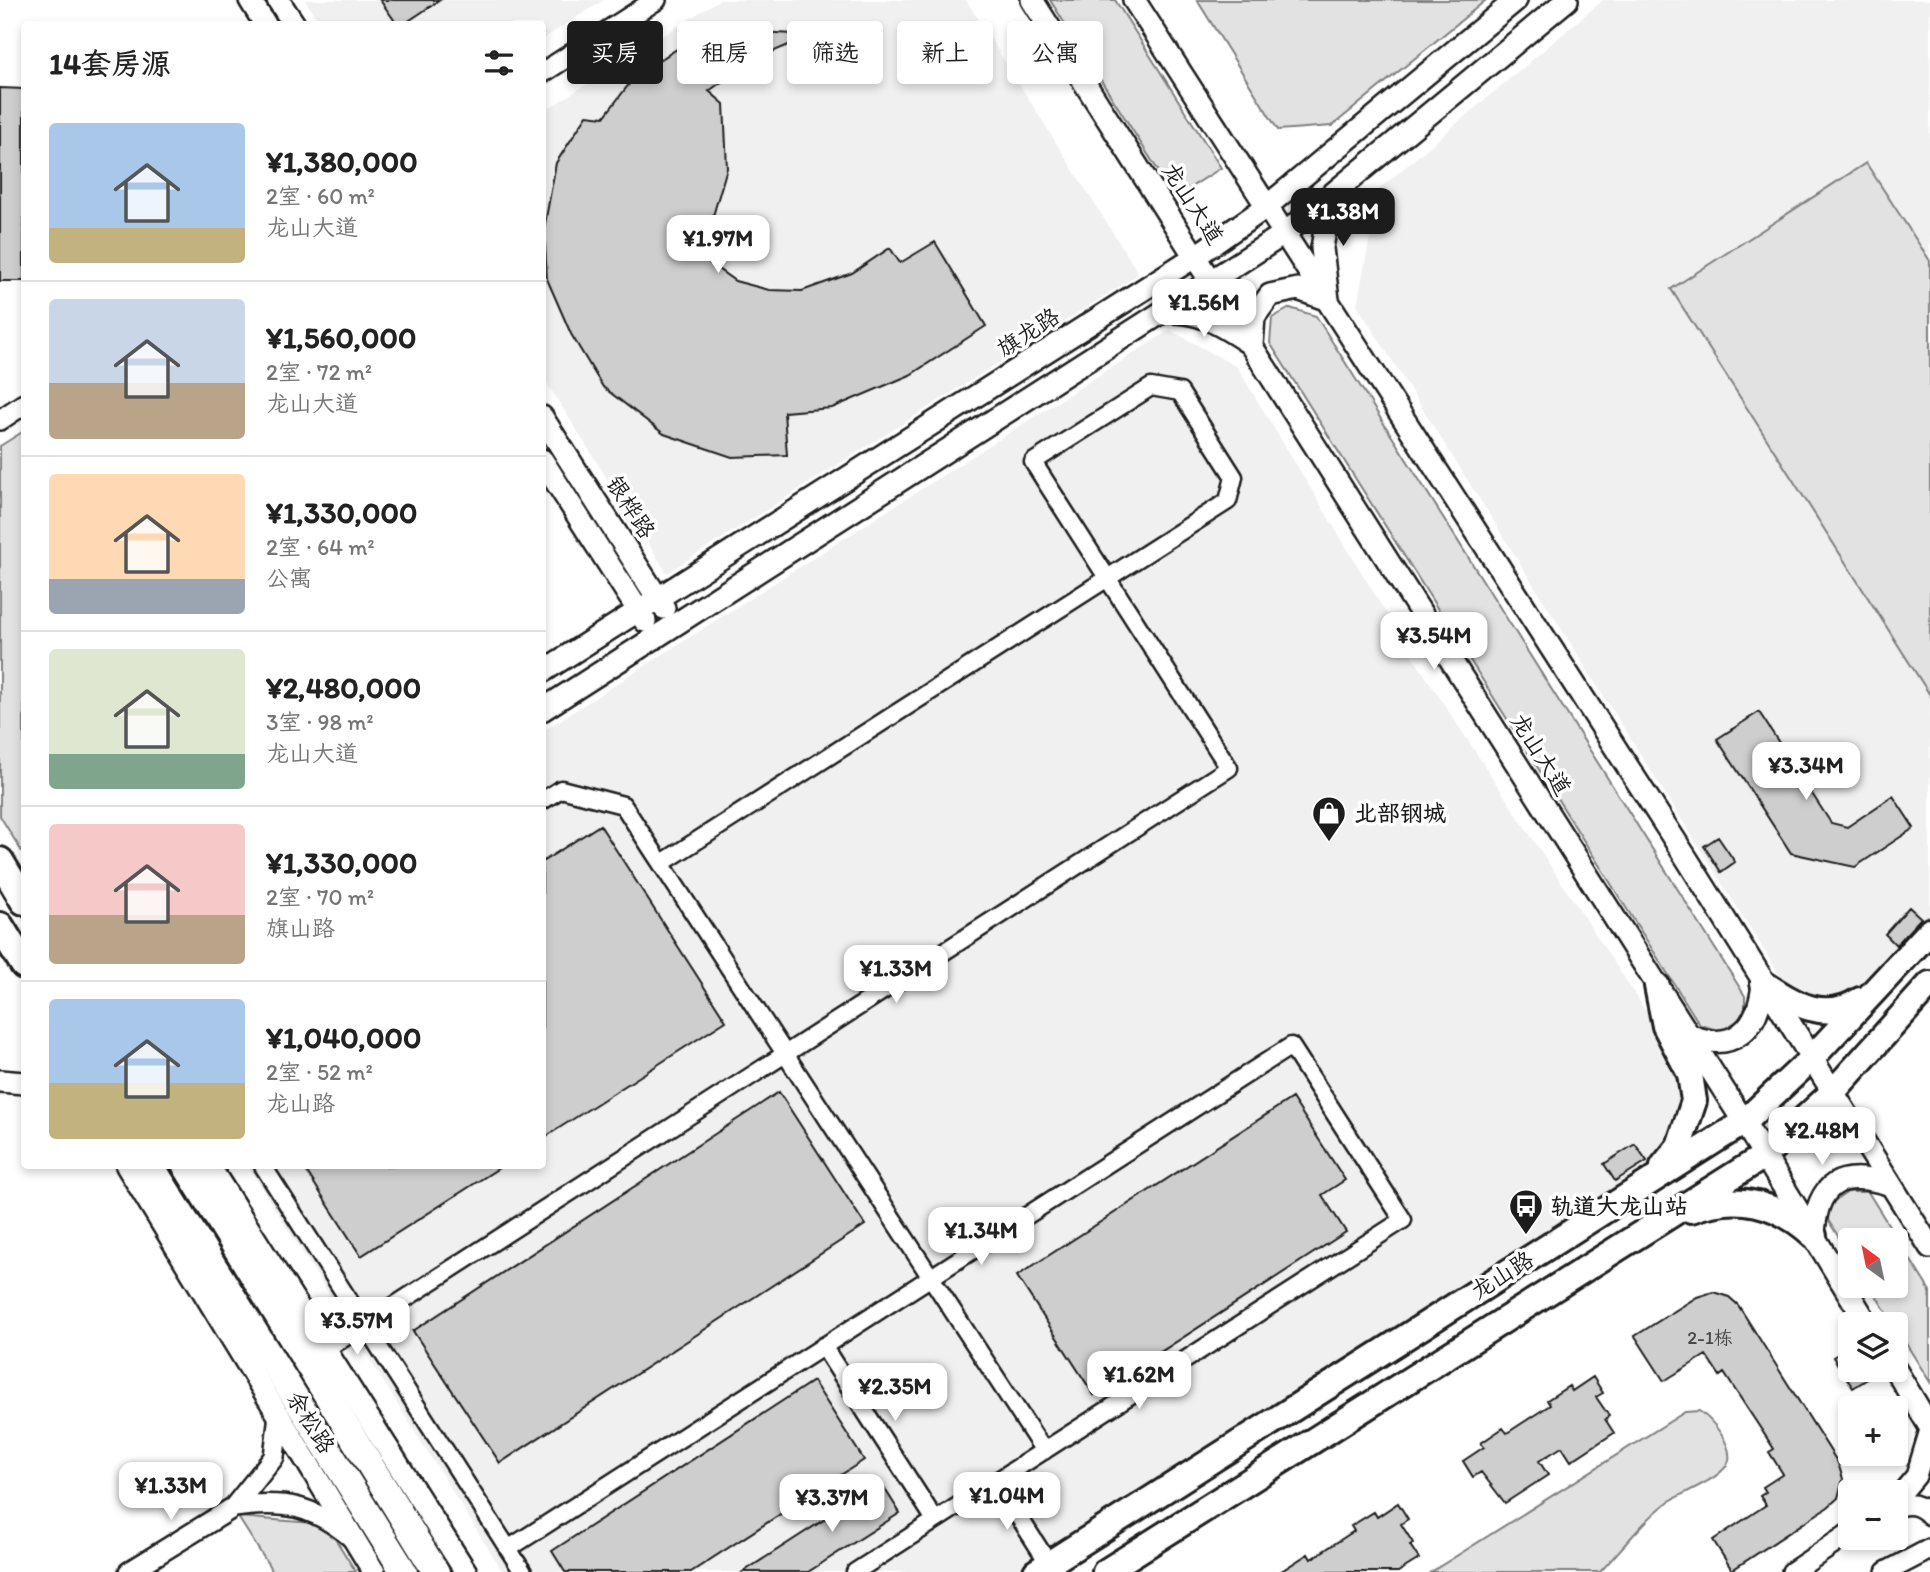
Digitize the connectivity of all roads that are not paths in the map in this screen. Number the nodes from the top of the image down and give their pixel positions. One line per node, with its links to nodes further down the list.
1 (250, 0): 8 (main road)
2 (278, 0): 9 (main road)
3 (656, 0): 10 (street)
4 (1032, 0): 14 (main road, 龙山大道)
5 (1134, 0): 12 (main road)
6 (1516, 0): 12 (main road, 旗龙路)
7 (1567, 0): 11 (main road)
8 (263, 21)
9 (292, 21)
10 (546, 70)
11 (1331, 195): 13 (main road); 16 (main road)
12 (1266, 207): 13 (main road); 14 (main road, 旗龙路)
13 (1284, 234): 15 (main road); 16 (main road)
14 (1196, 256): 15 (main road, 龙山大道); 24 (main road, 旗龙路)
15 (1211, 280): 17 (main road); 18 (main road, 龙山大道)
16 (1328, 300): 18 (main road); 38 (main road)
17 (1160, 312): 18 (main road); 26 (main road)
18 (1252, 345): 40 (main road, 龙山大道)
19 (21, 406): 20 (street)
20 (0, 420)
21 (546, 423): 24 (main road, 银桦路)
22 (546, 466): 25 (main road)
23 (1107, 578): 23 (street); 32 (street); 43 (street)
24 (658, 598): 25 (main road, 旗龙路); 26 (main road, 银桦路)
25 (638, 611): 27 (main road); 28 (main road, 旗龙路)
26 (675, 625): 27 (main road)
27 (655, 638): 29 (main road)
28 (546, 669)
29 (546, 707)
30 (546, 798): 32 (street)
31 (0, 860): 33 (main road); 34 (highway)
32 (662, 863): 43 (street)
33 (21, 884)
34 (21, 896)
35 (1930, 931): 41 (main road, 龙山路)
36 (1, 933): 37 (highway)
37 (21, 961)
38 (1763, 983): 41 (main road); 42 (main road); 44 (main road)
39 (1930, 984): 47 (main road, 龙山路)
40 (1657, 986): 42 (main road, 龙山大道); 55 (main road)
41 (1876, 990): 44 (main road, 龙山路)
42 (1688, 1034): 48 (main road, 龙山大道)
43 (785, 1055): 60 (street); 62 (street)
44 (1811, 1059): 47 (main road); 48 (main road, 龙山路)
45 (0, 1081): 46 (main road)
46 (21, 1083)
47 (1832, 1093): 49 (main road, 龙山路); 56 (main road)
48 (1744, 1122): 49 (main road, 龙山大道); 55 (main road, 龙山路)
49 (1764, 1156): 57 (main road, 龙山路); 58 (main road, 龙山大道)
50 (129, 1169): 66 (main road)
51 (152, 1169): 84 (highway, 余松路)
52 (188, 1169): 85 (highway, 余松路)
53 (211, 1169): 64 (main road)
54 (265, 1169): 62 (street)
55 (1645, 1185): 80 (main road, 龙山路)
56 (1891, 1185): 58 (main road); 59 (main road)
57 (1654, 1224): 58 (main road); 81 (main road, 龙山路)
58 (1814, 1236): 61 (main road, 龙山大道)
59 (1930, 1247)
60 (930, 1278): 63 (street); 68 (street); 68 (street)
61 (1860, 1312)
62 (365, 1325): 64 (street); 78 (street)
63 (823, 1346): 74 (street); 78 (street)
64 (327, 1349): 86 (main road)
65 (1903, 1382): 67 (main road)
66 (279, 1413): 72 (street); 75 (main road)
67 (1930, 1428): 70 (street)
68 (1044, 1451): 69 (street)
69 (996, 1481): 74 (street); 80 (street)
70 (1908, 1486)
71 (1908, 1505): 73 (street)
72 (234, 1507): 75 (street); 82 (street)
73 (1930, 1514)
74 (935, 1520): 88 (street)
75 (354, 1540): 83 (main road)
76 (1930, 1540): 79 (street)
77 (1838, 1541): 89 (street)
78 (508, 1549): 87 (street)
79 (1921, 1552): 90 (street)
80 (1042, 1568)
81 (1121, 1568)
82 (130, 1572)
83 (374, 1572)
84 (404, 1572)
85 (436, 1572)
86 (466, 1572)
87 (523, 1572)
88 (855, 1572)
89 (1792, 1572)
90 (1886, 1572)

